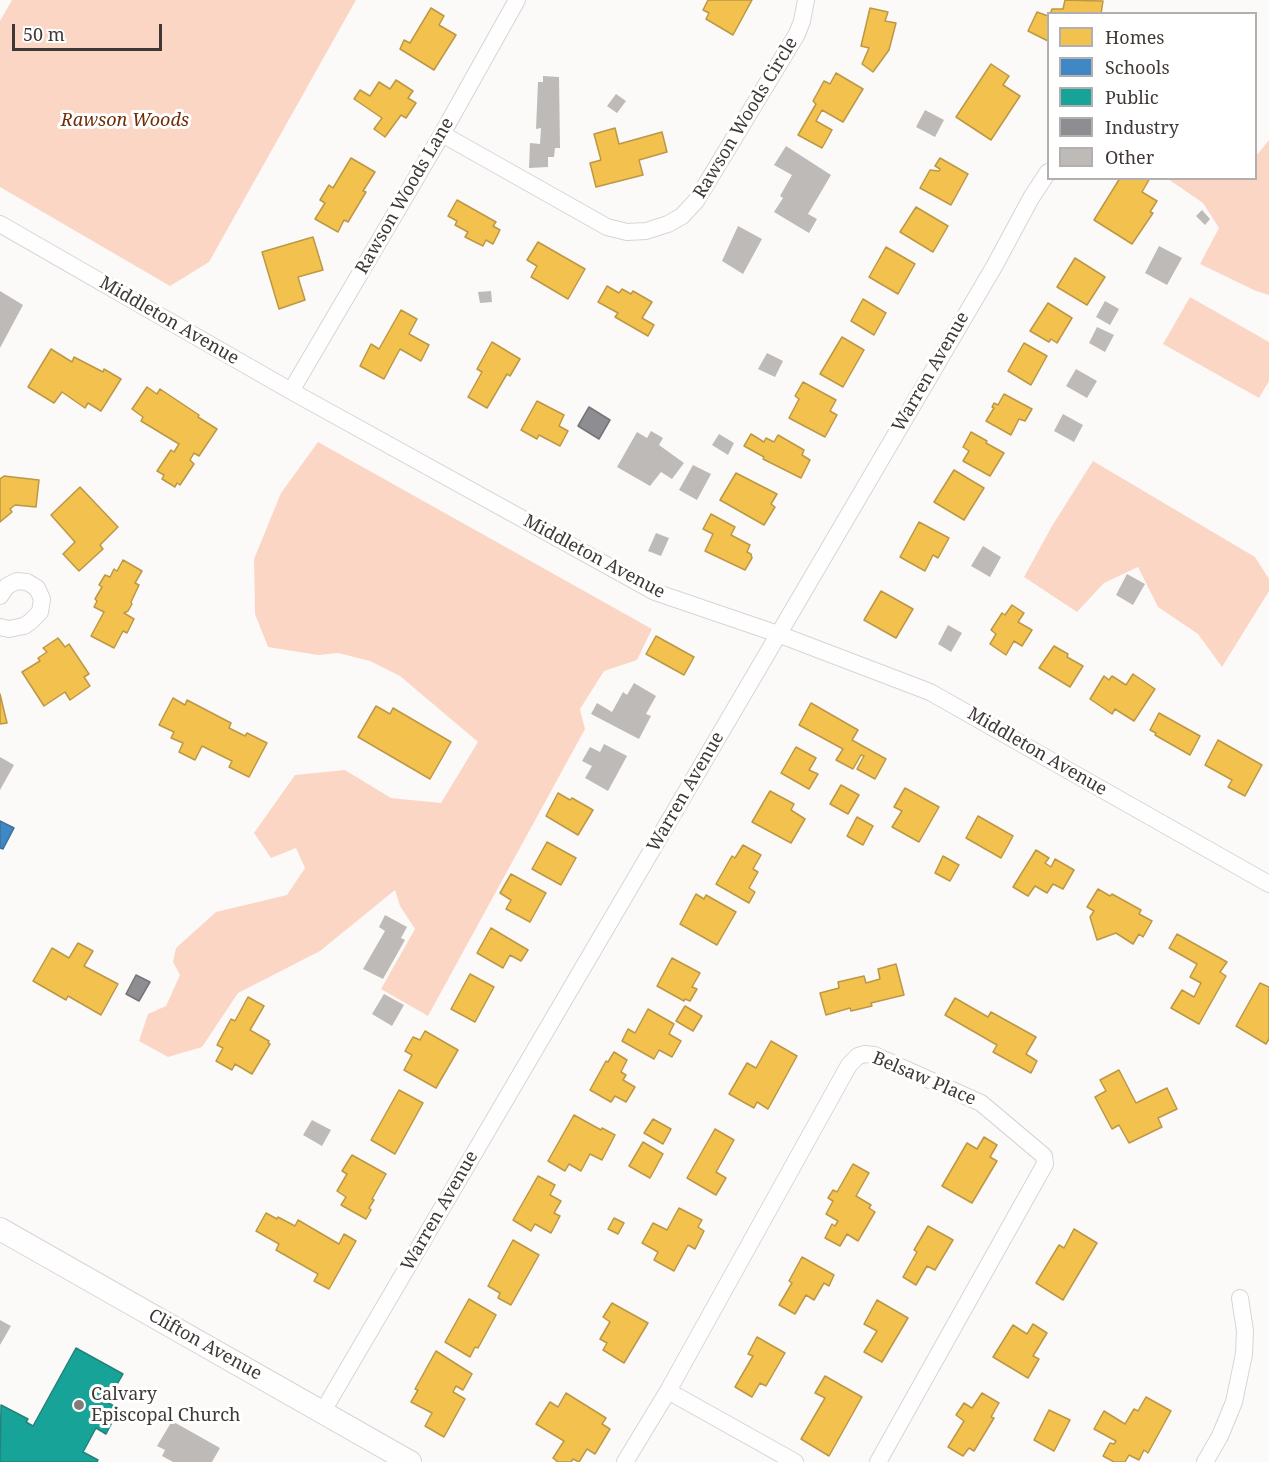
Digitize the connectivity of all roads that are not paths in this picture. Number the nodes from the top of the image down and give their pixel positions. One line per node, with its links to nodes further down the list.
1 (517, 0): 3 (street, Rawson Woods Lane)
2 (806, 0): 3 (street, Rawson Woods Circle)
3 (442, 134): 6 (street, Rawson Woods Lane)
4 (1047, 174): 9 (street, Warren Avenue)
5 (0, 224): 6 (street, Middleton Avenue)
6 (291, 391): 9 (street, Middleton Avenue)
7 (0, 596): 8 (street)
8 (0, 627)
9 (778, 634): 10 (street, Middleton Avenue); 14 (street, Warren Avenue)
10 (1269, 884)
11 (0, 1229): 14 (main road, Clifton Avenue)
12 (1240, 1298): 19 (street)
13 (668, 1391): 16 (street, Belsaw Place); 17 (street); 18 (street, Belsaw Place)
14 (323, 1411): 15 (main road, Clifton Avenue)
15 (410, 1462)
16 (625, 1462)
17 (795, 1462)
18 (878, 1462)
19 (1205, 1462)

